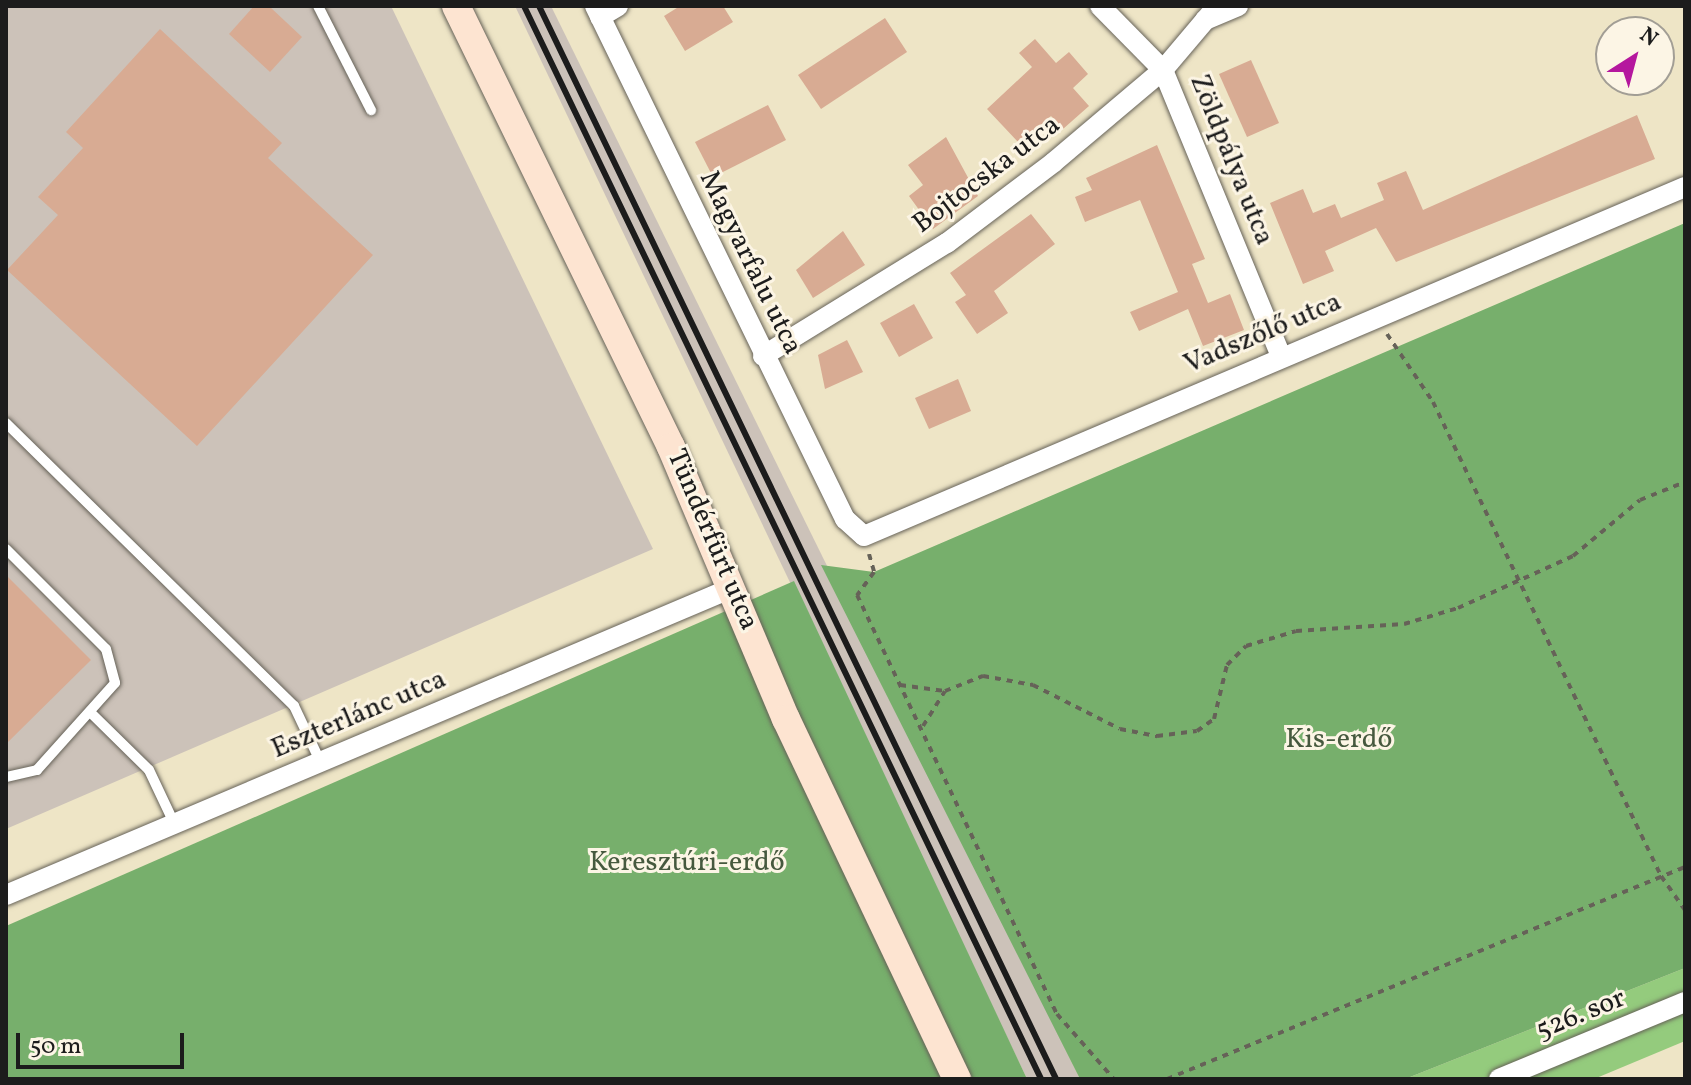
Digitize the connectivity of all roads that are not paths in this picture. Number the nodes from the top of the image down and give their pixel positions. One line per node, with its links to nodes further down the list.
1 (318, 6): 9 (lane)
2 (456, 6): 16 (street, Tündérfürt utca)
3 (618, 6): 6 (street)
4 (1100, 6): 8 (street, Zöldpálya utca)
5 (1238, 6): 7 (street)
6 (597, 12): 11 (street, Magyarfalu utca)
7 (1211, 13): 8 (street, Bojtocska utca)
8 (1163, 70): 11 (street, Bojtocska utca); 12 (street, Zöldpálya utca)
9 (371, 110)
10 (1685, 187): 12 (street, Vadszőlő utca)
11 (763, 356): 14 (street, Magyarfalu utca)
12 (1281, 356): 14 (street, Vadszőlő utca)
13 (6, 423): 18 (lane)
14 (864, 536)
15 (6, 549): 17 (lane)
16 (734, 587): 18 (street, Eszterlánc utca); 23 (street, Tündérfürt utca)
17 (93, 715): 19 (lane); 20 (lane)
18 (320, 761): 20 (street, Eszterlánc utca)
19 (6, 777)
20 (174, 823): 21 (street, Eszterlánc utca)
21 (6, 895)
22 (1685, 1002): 24 (street, 526. sor)
23 (957, 1079)
24 (1499, 1079)

